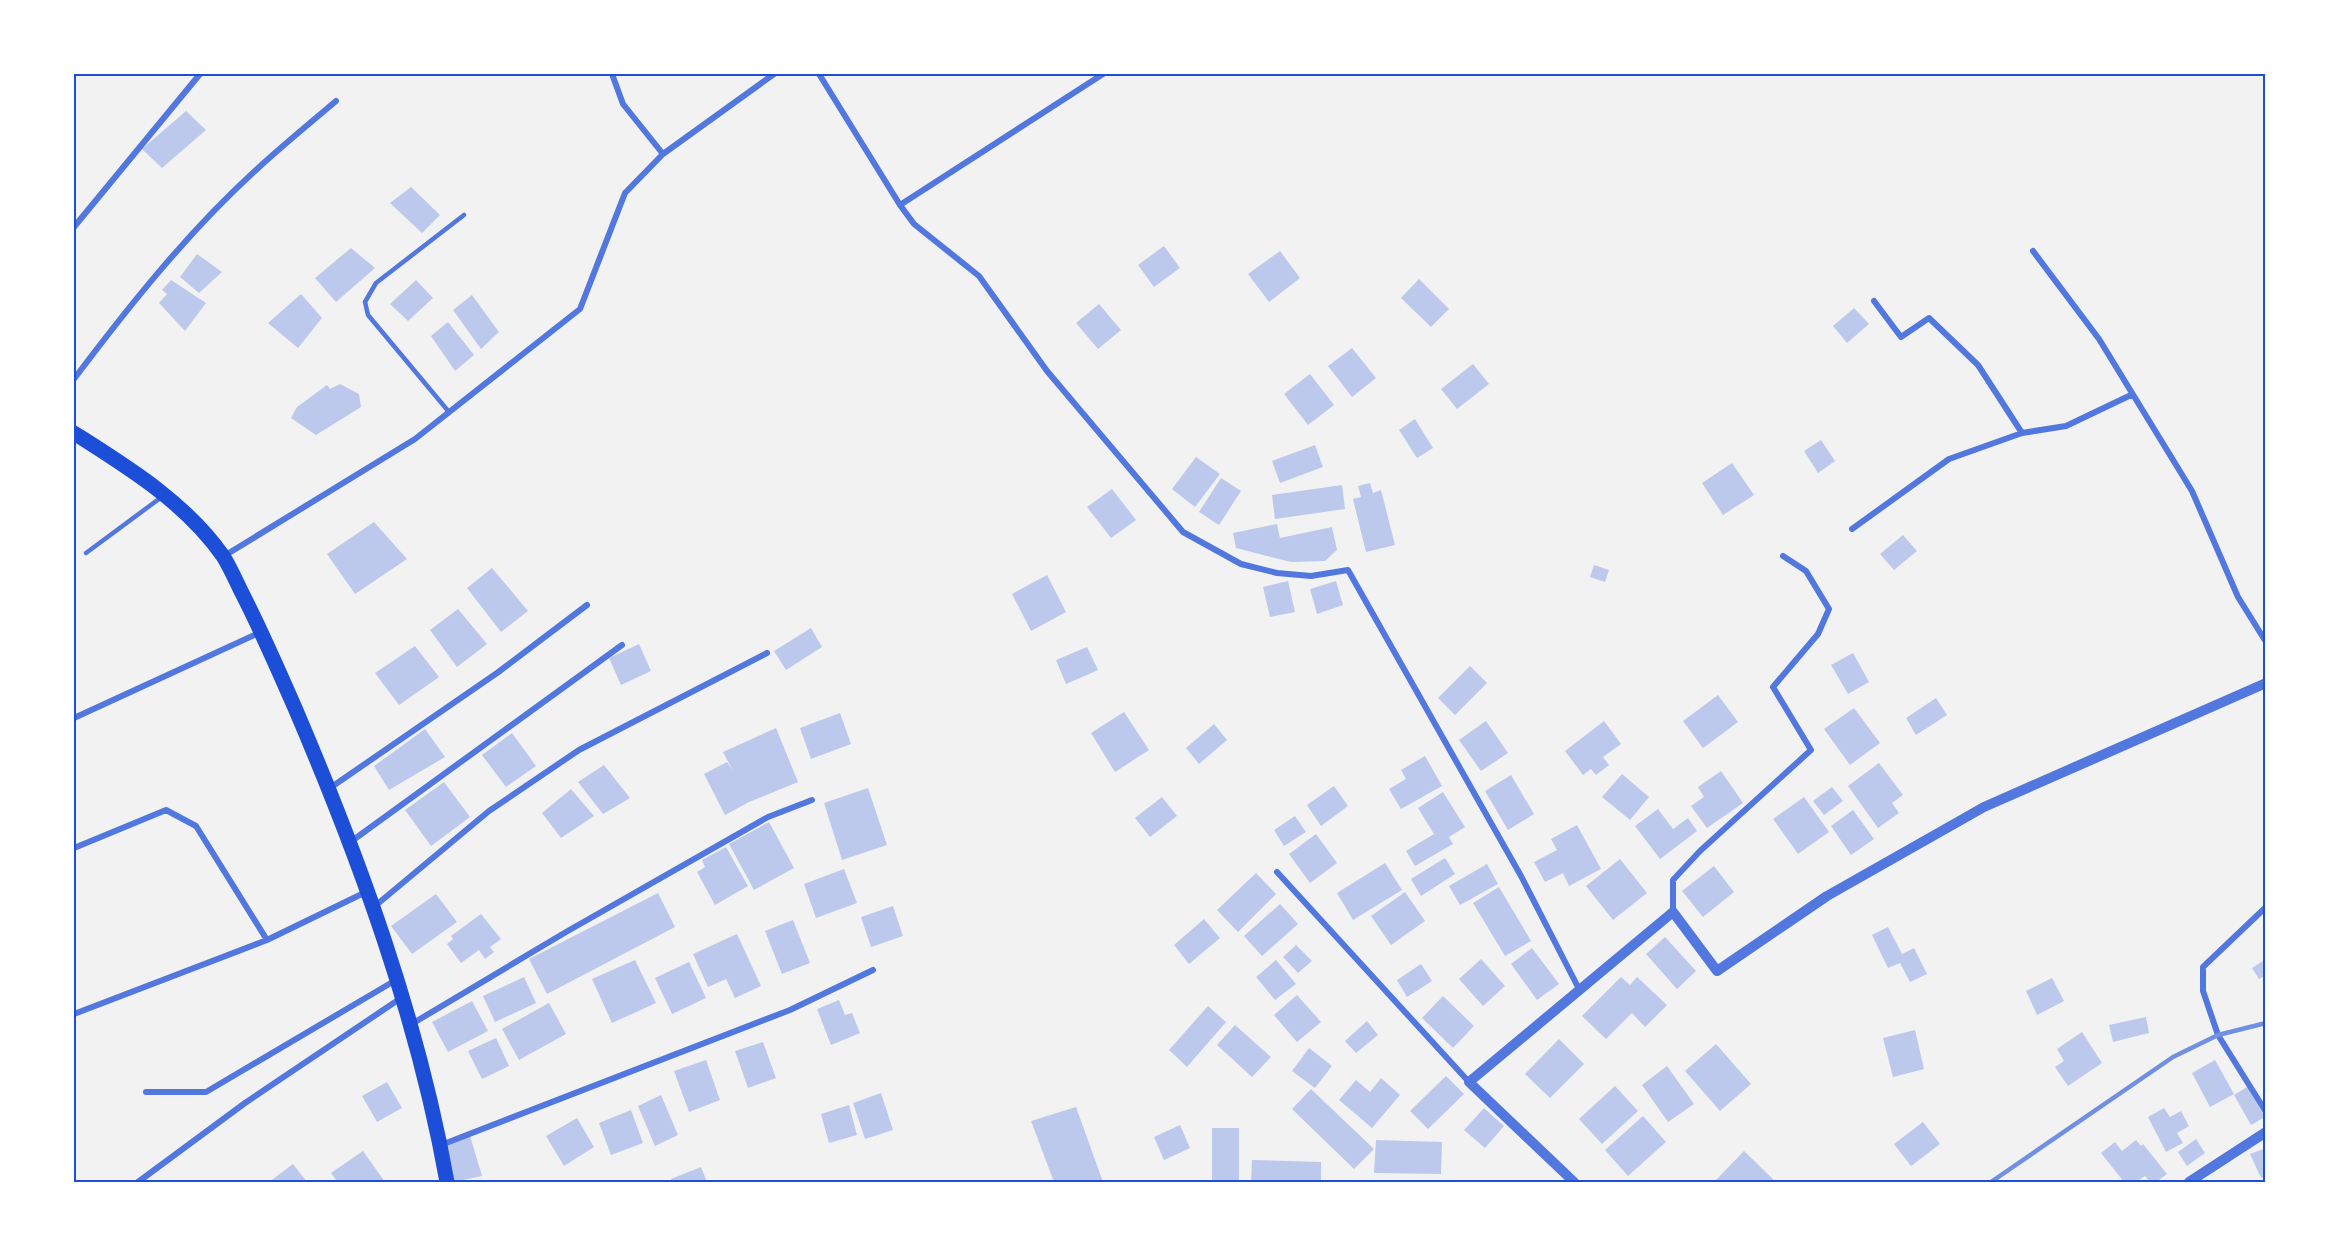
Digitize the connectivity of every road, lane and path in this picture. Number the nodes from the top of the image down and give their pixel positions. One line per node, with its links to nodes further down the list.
1 (200, 74): 10 (street)
2 (612, 74): 7 (street)
3 (774, 74): 7 (street)
4 (819, 74): 8 (street)
5 (1103, 74): 8 (street)
6 (336, 101): 13 (street)
7 (663, 154): 15 (street)
8 (900, 205): 42 (street)
9 (464, 215): 15 (lane)
10 (74, 226)
11 (2033, 251): 14 (street)
12 (1874, 301): 17 (street)
13 (74, 379)
14 (2131, 395): 17 (street); 25 (street)
15 (449, 412): 22 (street)
16 (74, 433): 18 (main road)
17 (2022, 433): 19 (street)
18 (165, 495): 20 (lane); 22 (main road)
19 (1852, 529)
20 (86, 553)
21 (1783, 556): 38 (street)
22 (223, 557): 24 (main road)
23 (587, 605): 30 (street)
24 (262, 632): 29 (street); 30 (main road)
25 (2265, 642)
26 (622, 645): 32 (street)
27 (767, 653): 37 (street)
28 (2265, 683): 38 (street)
29 (74, 718)
30 (329, 788): 32 (main road)
31 (812, 800): 45 (street)
32 (349, 843): 35 (main road)
33 (74, 848): 39 (street)
34 (1277, 872): 46 (street)
35 (366, 892): 37 (main road); 39 (street)
36 (2265, 907): 48 (street)
37 (372, 908): 41 (main road)
38 (1672, 912): 42 (street)
39 (267, 940): 44 (street)
40 (873, 970): 50 (street)
41 (396, 980): 43 (main road); 47 (street)
42 (1579, 989): 46 (street)
43 (402, 998): 45 (main road); 51 (street)
44 (74, 1014)
45 (410, 1026): 50 (main road)
46 (1469, 1082): 53 (street)
47 (146, 1092)
48 (2265, 1112)
49 (2265, 1132): 54 (street)
50 (440, 1145): 52 (main road)
51 (138, 1182)
52 (447, 1182)
53 (1574, 1182)
54 (2189, 1182)

